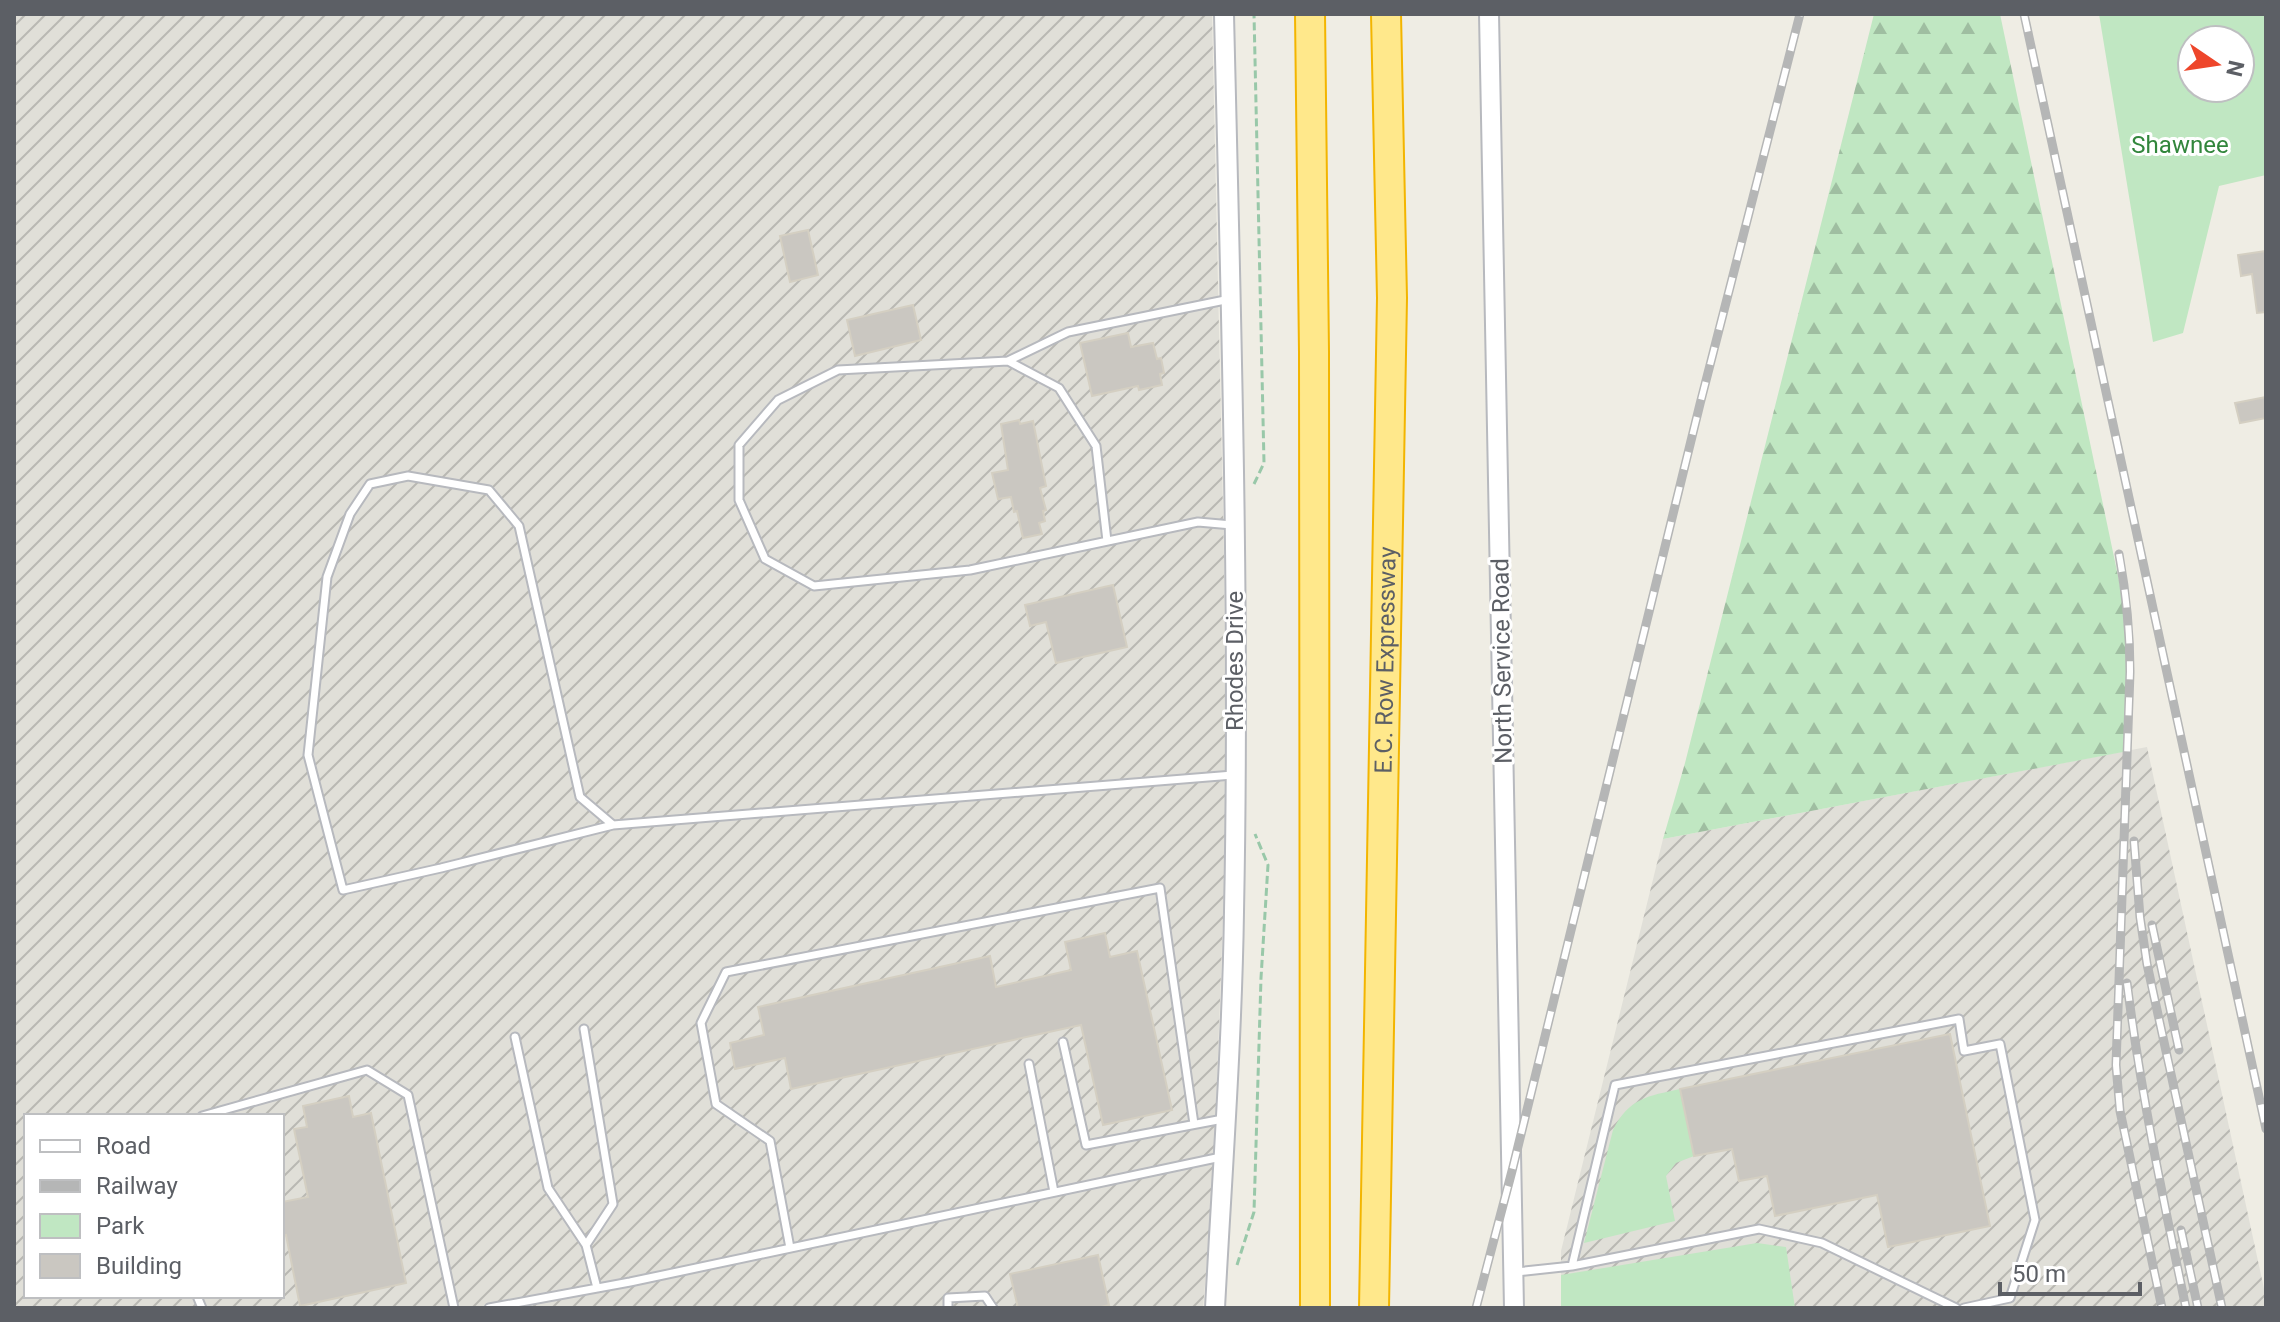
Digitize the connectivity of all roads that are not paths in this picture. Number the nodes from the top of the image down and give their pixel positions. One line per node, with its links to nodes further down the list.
1 (1224, 14): 5 (street, Rhodes Drive)
2 (1310, 14): 30 (highway)
3 (1386, 14): 31 (highway, E.C. Row Expressway)
4 (1489, 14): 23 (street, North Service Road)
5 (1230, 299): 6 (lane); 7 (street, Rhodes Drive)
6 (1008, 361): 8 (lane); 8 (lane)
7 (1234, 525): 8 (lane); 9 (street, Rhodes Drive)
8 (1107, 541)
9 (1235, 775): 10 (lane); 16 (street, Rhodes Drive)
10 (613, 825): 10 (lane)
11 (584, 1029): 20 (lane)
12 (515, 1037): 20 (lane)
13 (1063, 1042): 17 (lane)
14 (1029, 1064): 19 (lane)
15 (209, 1114): 25 (lane)
16 (1226, 1118): 17 (lane); 18 (street, Rhodes Drive)
17 (1194, 1124): 21 (lane)
18 (1224, 1156): 19 (lane); 29 (street, Rhodes Drive)
19 (1054, 1192): 21 (lane)
20 (586, 1245): 24 (lane)
21 (790, 1248): 24 (lane)
22 (1572, 1266): 23 (lane); 33 (lane); 34 (lane)
23 (1514, 1273): 32 (street, North Service Road)
24 (597, 1288): 26 (lane)
25 (454, 1308)
26 (489, 1308)
27 (948, 1308): 28 (lane)
28 (993, 1308)
29 (1215, 1308)
30 (1315, 1308)
31 (1374, 1308)
32 (1514, 1308)
33 (1956, 1308)
34 (1964, 1308)

